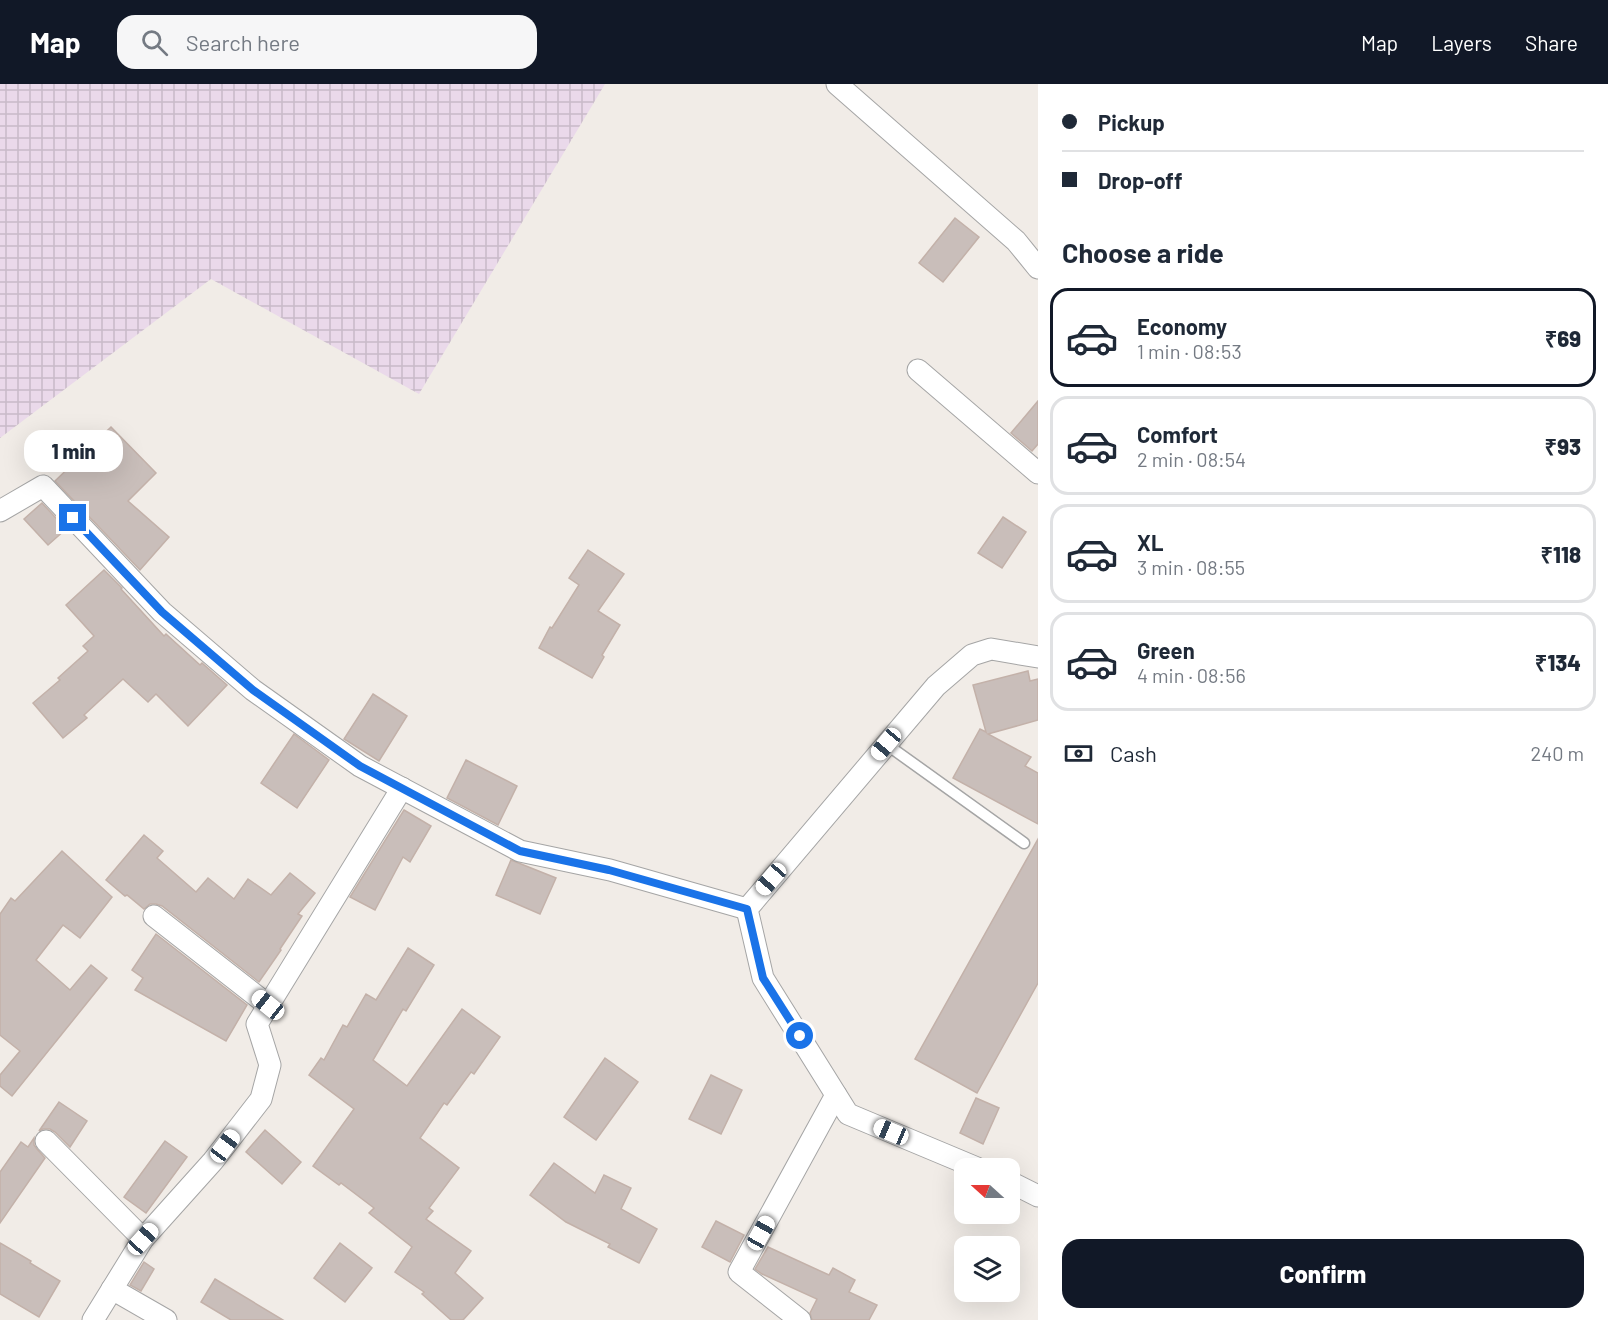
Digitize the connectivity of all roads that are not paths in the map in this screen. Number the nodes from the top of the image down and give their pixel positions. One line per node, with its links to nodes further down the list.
1 (837, 84): 2 (street)
2 (1038, 268)
3 (918, 370): 4 (street)
4 (1038, 473)
5 (0, 511): 8 (street)
6 (1038, 657): 7 (street)
7 (886, 744): 9 (lane); 10 (street)
8 (402, 788): 10 (street); 12 (street)
9 (1024, 843)
10 (747, 909): 13 (street)
11 (154, 916): 12 (street)
12 (268, 1005): 18 (street)
13 (836, 1095): 15 (street); 22 (street)
14 (45, 1141): 18 (street)
15 (954, 1158)
16 (1020, 1187): 17 (street)
17 (1038, 1196)
18 (143, 1239): 19 (street)
19 (112, 1289): 20 (street); 21 (street)
20 (93, 1320)
21 (166, 1320)
22 (800, 1320)

